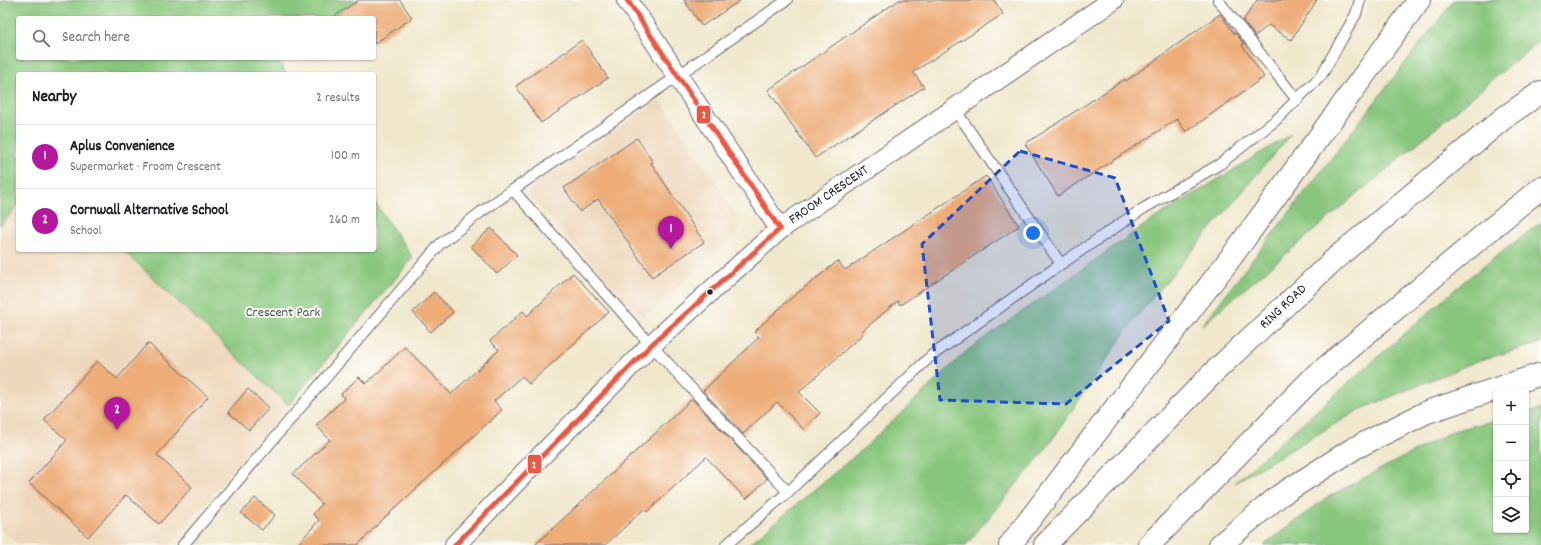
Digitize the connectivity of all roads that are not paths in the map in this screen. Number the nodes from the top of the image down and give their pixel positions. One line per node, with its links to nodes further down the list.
1 (627, 0): 7 (street)
2 (787, 0): 7 (lane)
3 (1112, 0): 10 (street, FROOM CRESCENT)
4 (1218, 0): 9 (lane)
5 (1360, 0): 9 (lane)
6 (1419, 0): 21 (highway)
7 (678, 75): 12 (lane); 13 (street)
8 (1541, 92): 22 (highway, RING ROAD)
9 (1297, 100): 14 (lane)
10 (954, 108): 13 (street, FROOM CRESCENT); 14 (lane)
11 (1541, 188): 23 (highway)
12 (513, 190): 15 (lane); 18 (lane)
13 (780, 229): 15 (street, FROOM CRESCENT)
14 (1061, 264): 17 (lane)
15 (651, 345): 17 (lane); 19 (street, FROOM CRESCENT)
16 (1541, 374): 24 (highway)
17 (788, 492): 20 (lane)
18 (183, 545)
19 (455, 545)
20 (726, 545)
21 (1010, 545)
22 (1045, 545)
23 (1149, 545)
24 (1220, 545)

